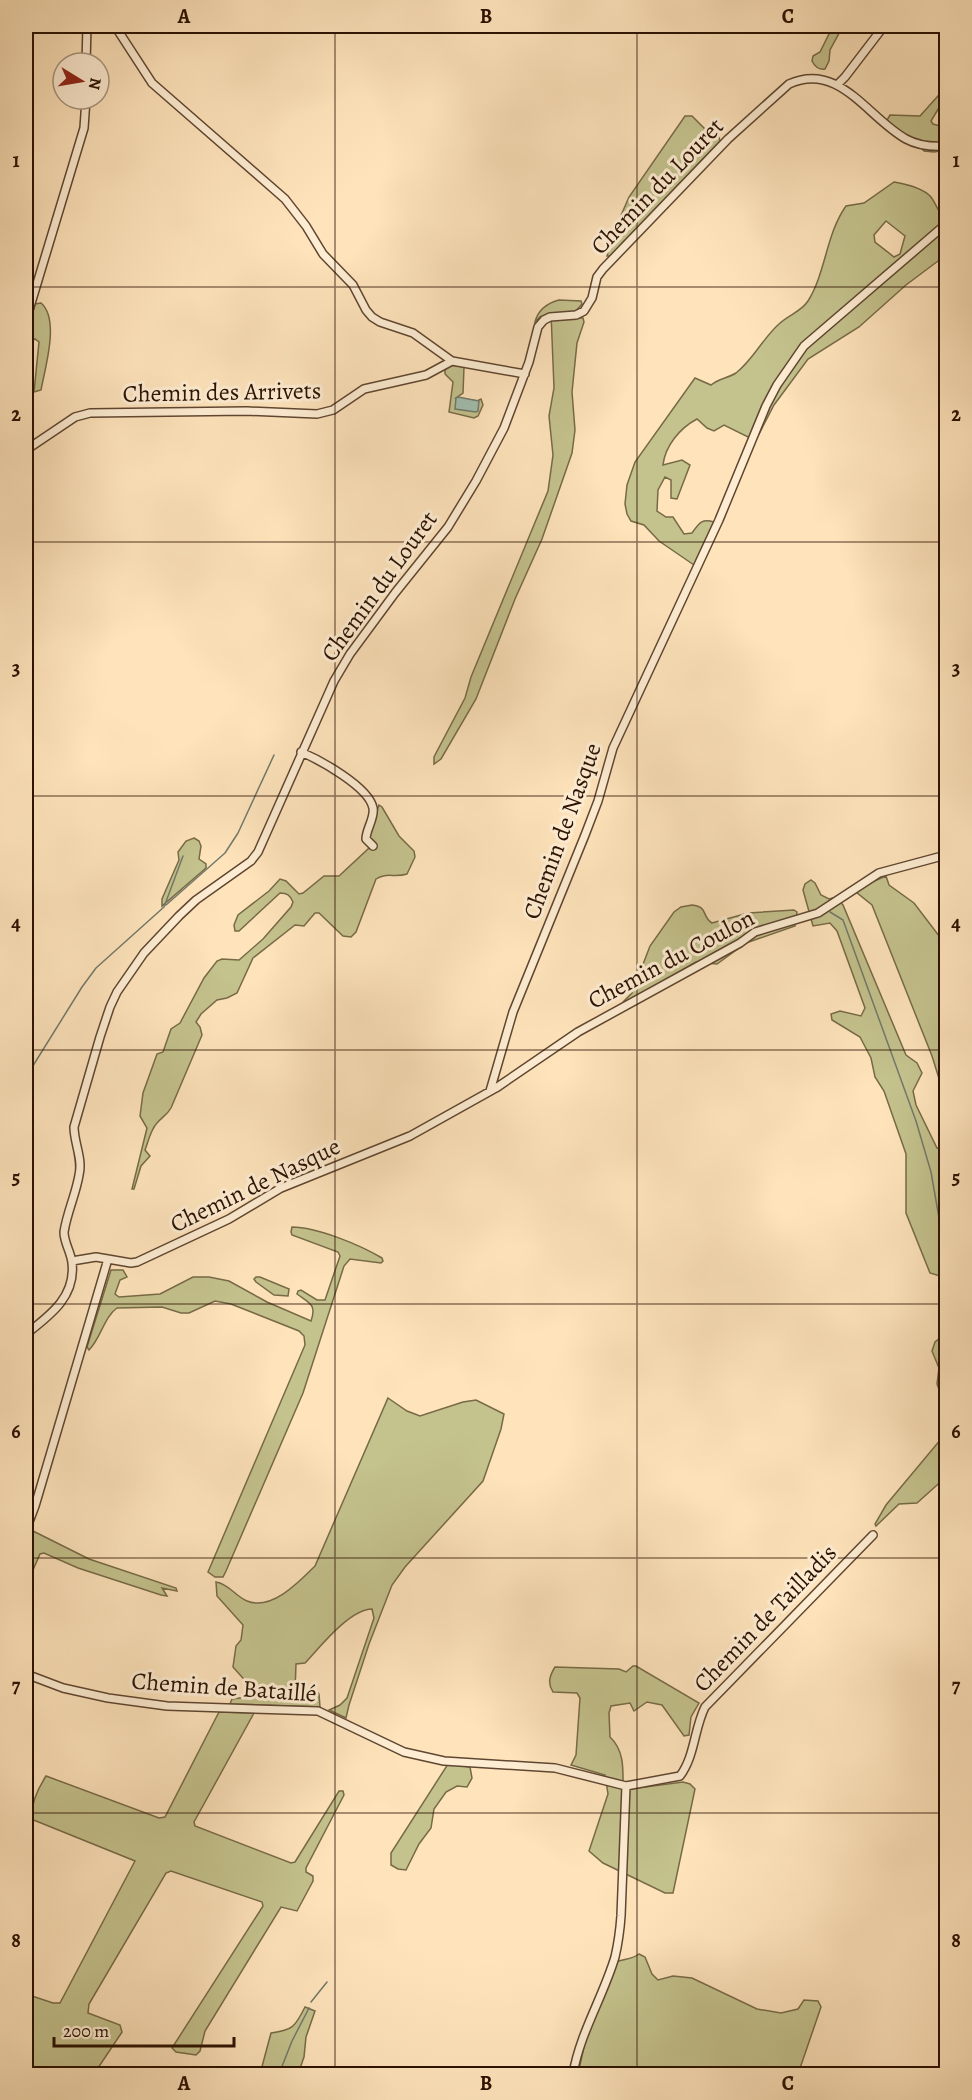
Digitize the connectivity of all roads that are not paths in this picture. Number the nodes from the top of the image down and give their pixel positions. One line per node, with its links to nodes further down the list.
1 (87, 26): 4 (street)
2 (115, 26): 10 (street)
3 (884, 26): 5 (street)
4 (86, 51)
5 (838, 84): 7 (street); 11 (street, Chemin du Louret)
6 (85, 111): 9 (street)
7 (946, 146)
8 (946, 224): 16 (street, Chemin de Nasque)
9 (26, 320)
10 (452, 362): 11 (street); 12 (street, Chemin des Arrivets)
11 (525, 374): 13 (street, Chemin du Louret)
12 (26, 450)
13 (302, 752): 14 (street); 18 (street, Chemin du Louret)
14 (373, 846)
15 (946, 855): 16 (street, Chemin du Coulon)
16 (490, 1090): 17 (street, Chemin de Nasque)
17 (108, 1259): 18 (street, Chemin de Nasque); 20 (street)
18 (72, 1261): 19 (street, Chemin du Louret)
19 (26, 1334)
20 (26, 1530)
21 (873, 1535): 23 (street, Chemin de Tailladis)
22 (26, 1674): 23 (street, Chemin de Bataillé)
23 (626, 1786): 24 (street)
24 (573, 2074)

